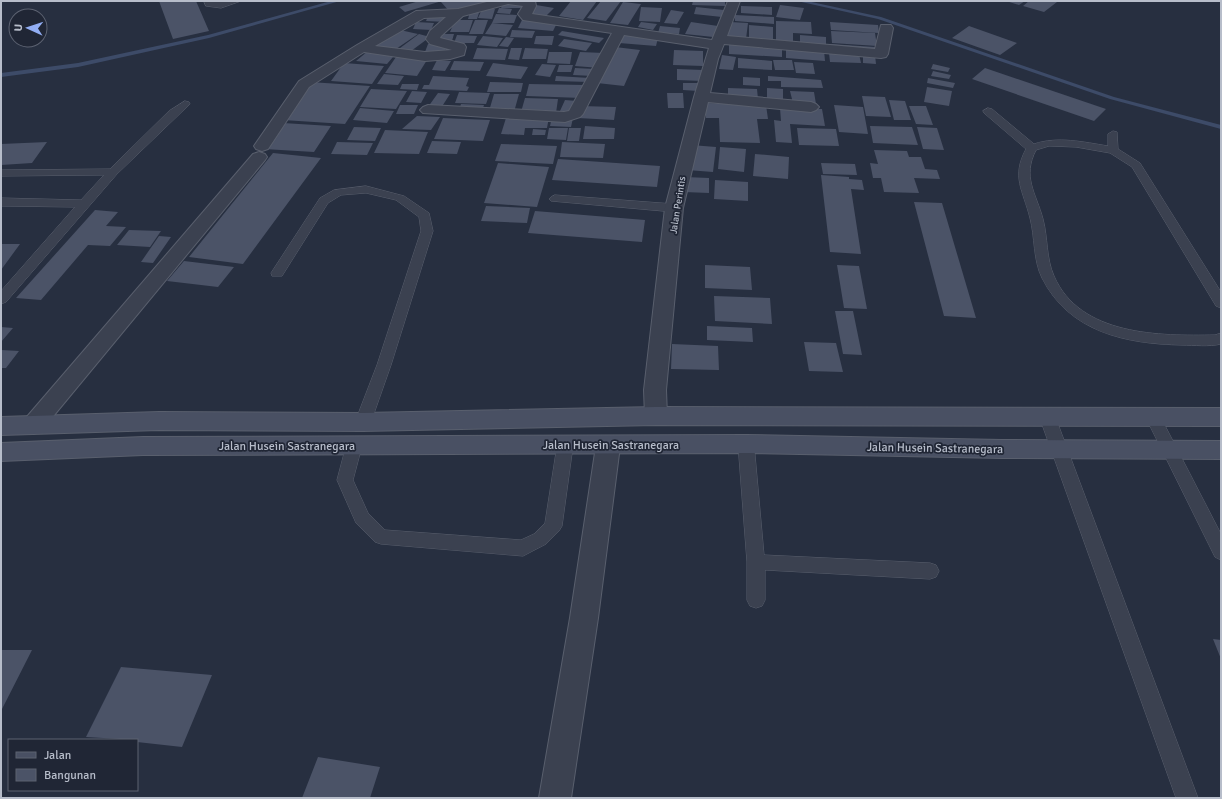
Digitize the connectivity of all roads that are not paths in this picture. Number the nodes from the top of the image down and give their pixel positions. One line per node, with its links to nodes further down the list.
1 (208, 1): 2 (lane)
2 (237, 1)
3 (506, 1): 6 (street)
4 (510, 1): 8 (street)
5 (734, 1): 9 (street, Jalan Perintis)
6 (458, 13): 10 (street); 10 (street)
7 (886, 28): 11 (street)
8 (620, 31): 9 (street); 16 (street)
9 (718, 42): 11 (street); 13 (street, Jalan Perintis)
10 (362, 48): 36 (street)
11 (881, 54): 12 (street)
12 (794, 60)
13 (701, 97): 15 (street); 26 (street, Jalan Perintis)
14 (185, 104): 21 (lane)
15 (810, 107)
16 (428, 110)
17 (988, 111): 19 (lane)
18 (1113, 134): 20 (lane)
19 (1032, 148): 20 (lane); 30 (lane)
20 (1113, 150): 29 (lane)
21 (112, 172): 22 (lane); 25 (lane)
22 (1, 173)
23 (555, 199): 26 (lane)
24 (1, 202): 25 (lane)
25 (84, 204): 28 (lane)
26 (674, 208): 31 (street, Jalan Perintis)
27 (278, 273): 35 (lane)
28 (1, 299)
29 (1221, 303)
30 (1221, 338)
31 (656, 416): 32 (main road, Jalan Husein Sastranegara); 35 (main road, Jalan Husein Sastranegara)
32 (1047, 416): 33 (main road, Jalan Husein Sastranegara); 42 (lane)
33 (1153, 416): 34 (main road, Jalan Husein Sastranegara); 44 (lane)
34 (1221, 417)
35 (363, 422): 36 (main road, Jalan Husein Sastranegara)
36 (33, 424): 37 (main road, Jalan Husein Sastranegara)
37 (1, 426)
38 (746, 444): 41 (main road, Jalan Husein Sastranegara); 42 (main road, Jalan Husein Sastranegara); 47 (lane)
39 (354, 446): 40 (main road, Jalan Husein Sastranegara); 40 (lane); 45 (main road, Jalan Husein Sastranegara)
40 (565, 446): 41 (main road, Jalan Husein Sastranegara)
41 (608, 446): 50 (street)
42 (1060, 450): 44 (main road, Jalan Husein Sastranegara); 51 (lane)
43 (1221, 450): 44 (main road, Jalan Husein Sastranegara)
44 (1171, 451): 46 (lane)
45 (1, 452)
46 (1221, 552)
47 (756, 562): 48 (lane); 49 (lane)
48 (930, 571)
49 (756, 600)
50 (555, 798)
51 (1187, 798)

